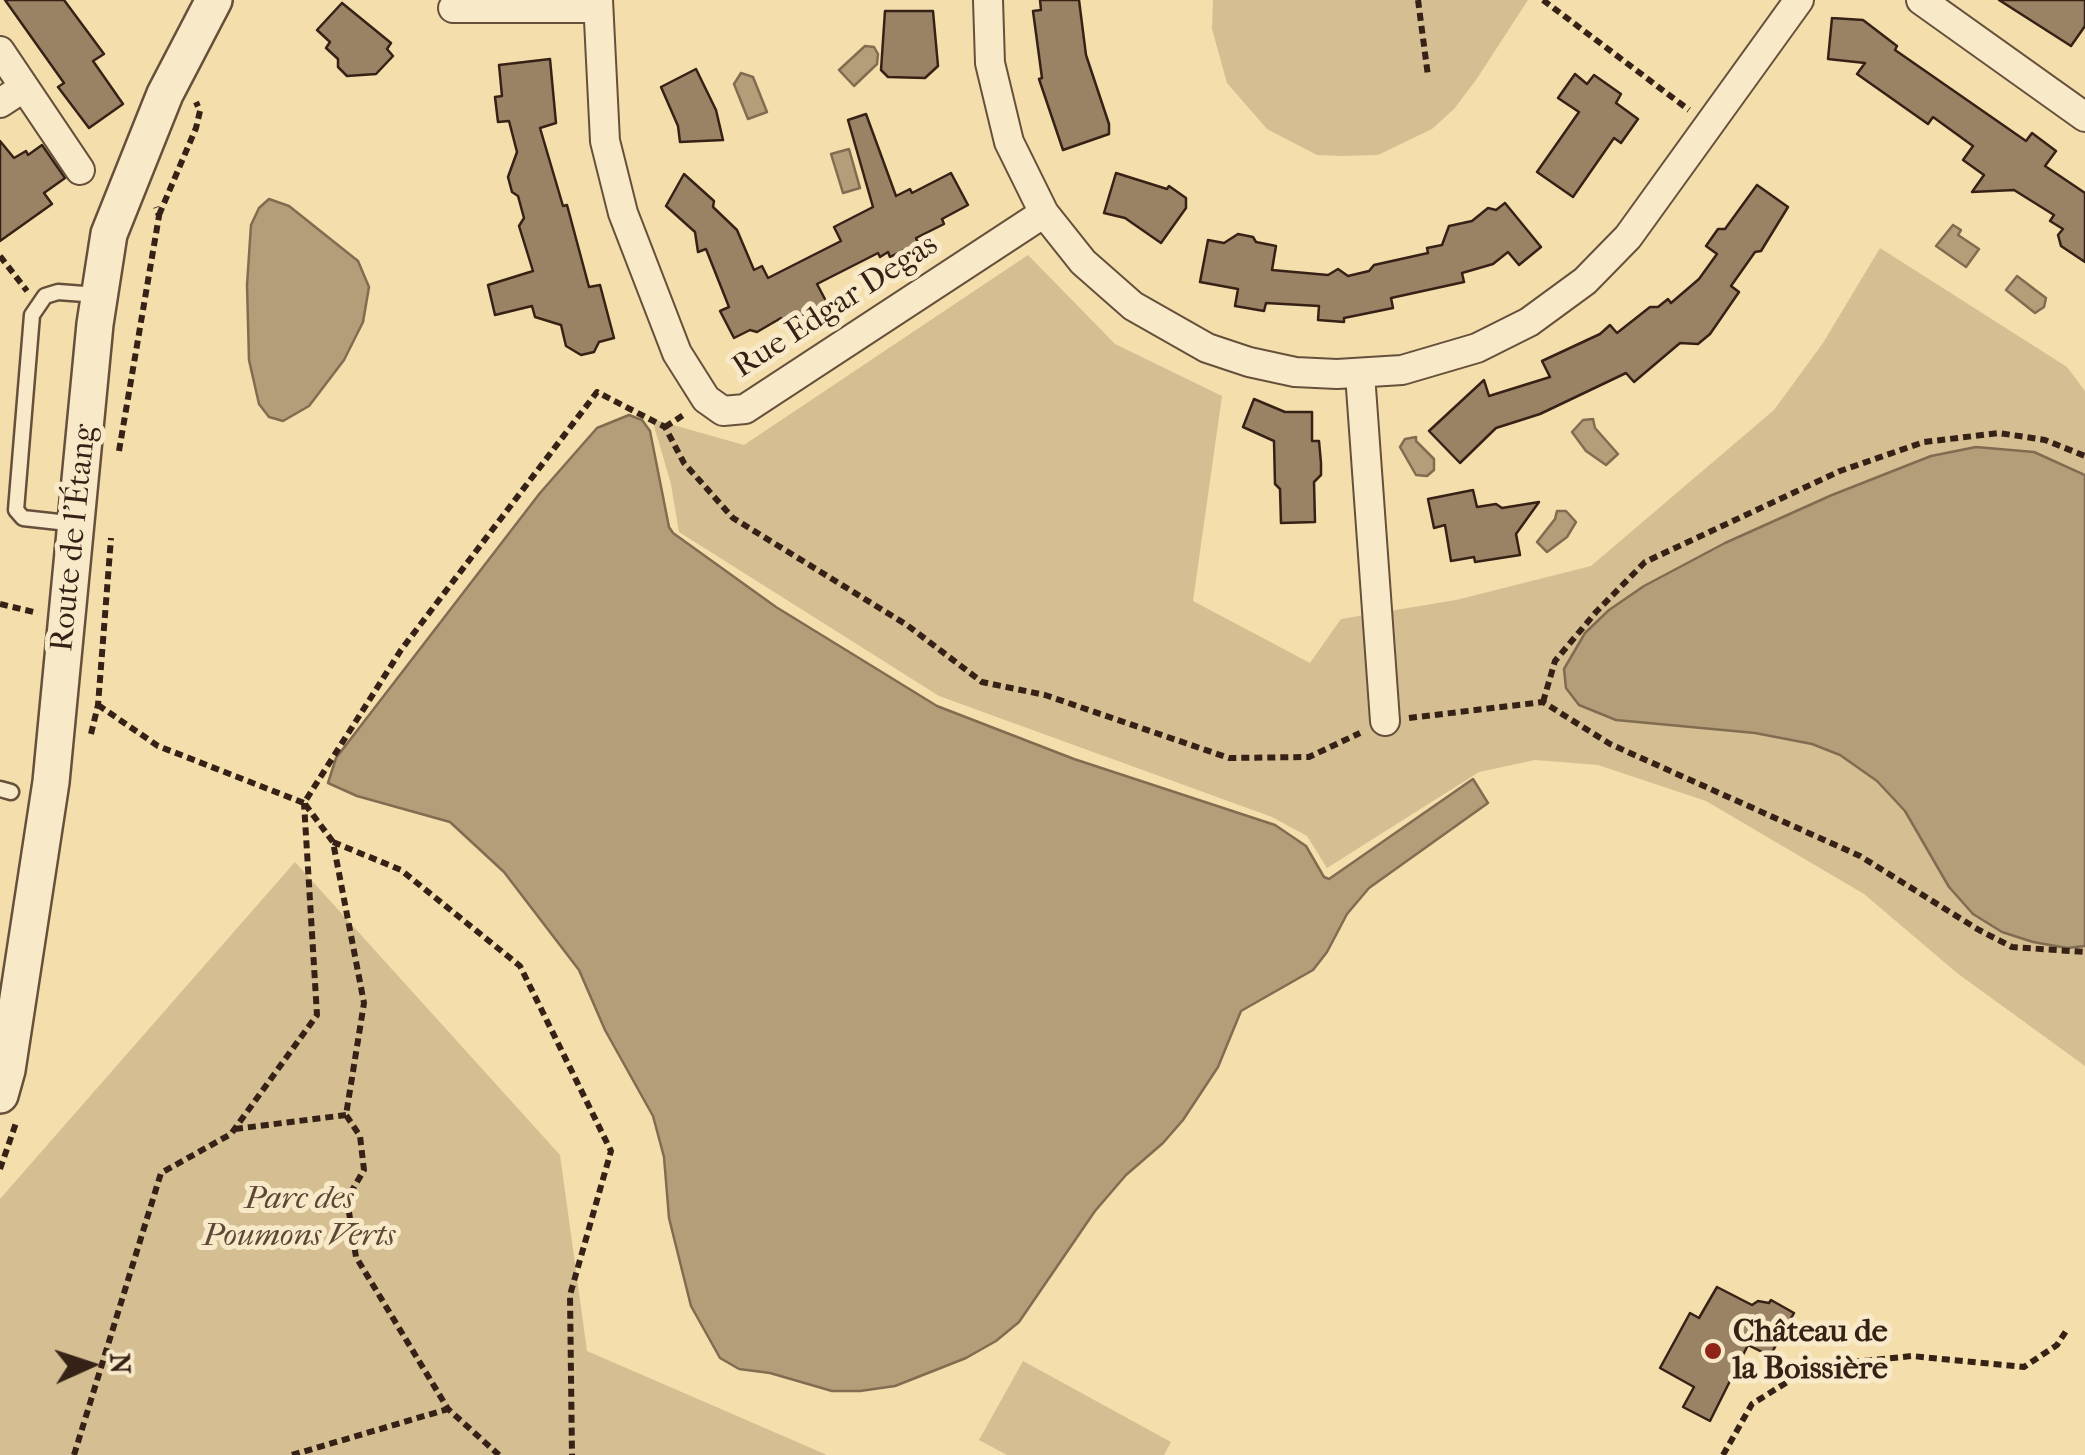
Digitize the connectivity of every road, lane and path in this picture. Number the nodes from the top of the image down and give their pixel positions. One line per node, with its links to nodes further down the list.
1 (214, 0): 21 (street, Route de l'Étang)
2 (988, 0): 17 (street)
3 (1418, 0): 10 (path)
4 (1543, 0): 14 (path)
5 (1798, 0): 14 (street)
6 (1920, 0): 13 (street)
7 (598, 4): 8 (street, Rue Edgar Degas); 17 (street, Rue Edgar Degas)
8 (453, 8)
9 (0, 51): 12 (street)
10 (1428, 76)
11 (189, 94): 18 (path)
12 (12, 95): 15 (street)
13 (2085, 117)
14 (1710, 124): 22 (street)
15 (80, 170)
16 (155, 203): 18 (path)
17 (1044, 213): 22 (street)
18 (159, 216): 24 (path)
19 (0, 256): 20 (path)
20 (26, 290)
21 (98, 295): 26 (street, Route de l'Étang); 26 (lane)
22 (1360, 374): 30 (street)
23 (665, 427): 31 (path)
24 (119, 452)
25 (2085, 456): 29 (path)
26 (95, 525): 31 (path); 33 (street, Route de l'Étang)
27 (0, 604): 28 (path)
28 (44, 615)
29 (1543, 702)
30 (1385, 720)
31 (304, 803): 32 (path); 35 (path)
32 (333, 842): 34 (path); 41 (path)
33 (0, 1095)
34 (346, 1115): 35 (path); 37 (path)
35 (235, 1129): 38 (path)
36 (2068, 1328): 42 (path)
37 (448, 1410): 39 (path); 40 (path)
38 (74, 1455)
39 (292, 1455)
40 (499, 1455)
41 (572, 1455)
42 (1723, 1455)

